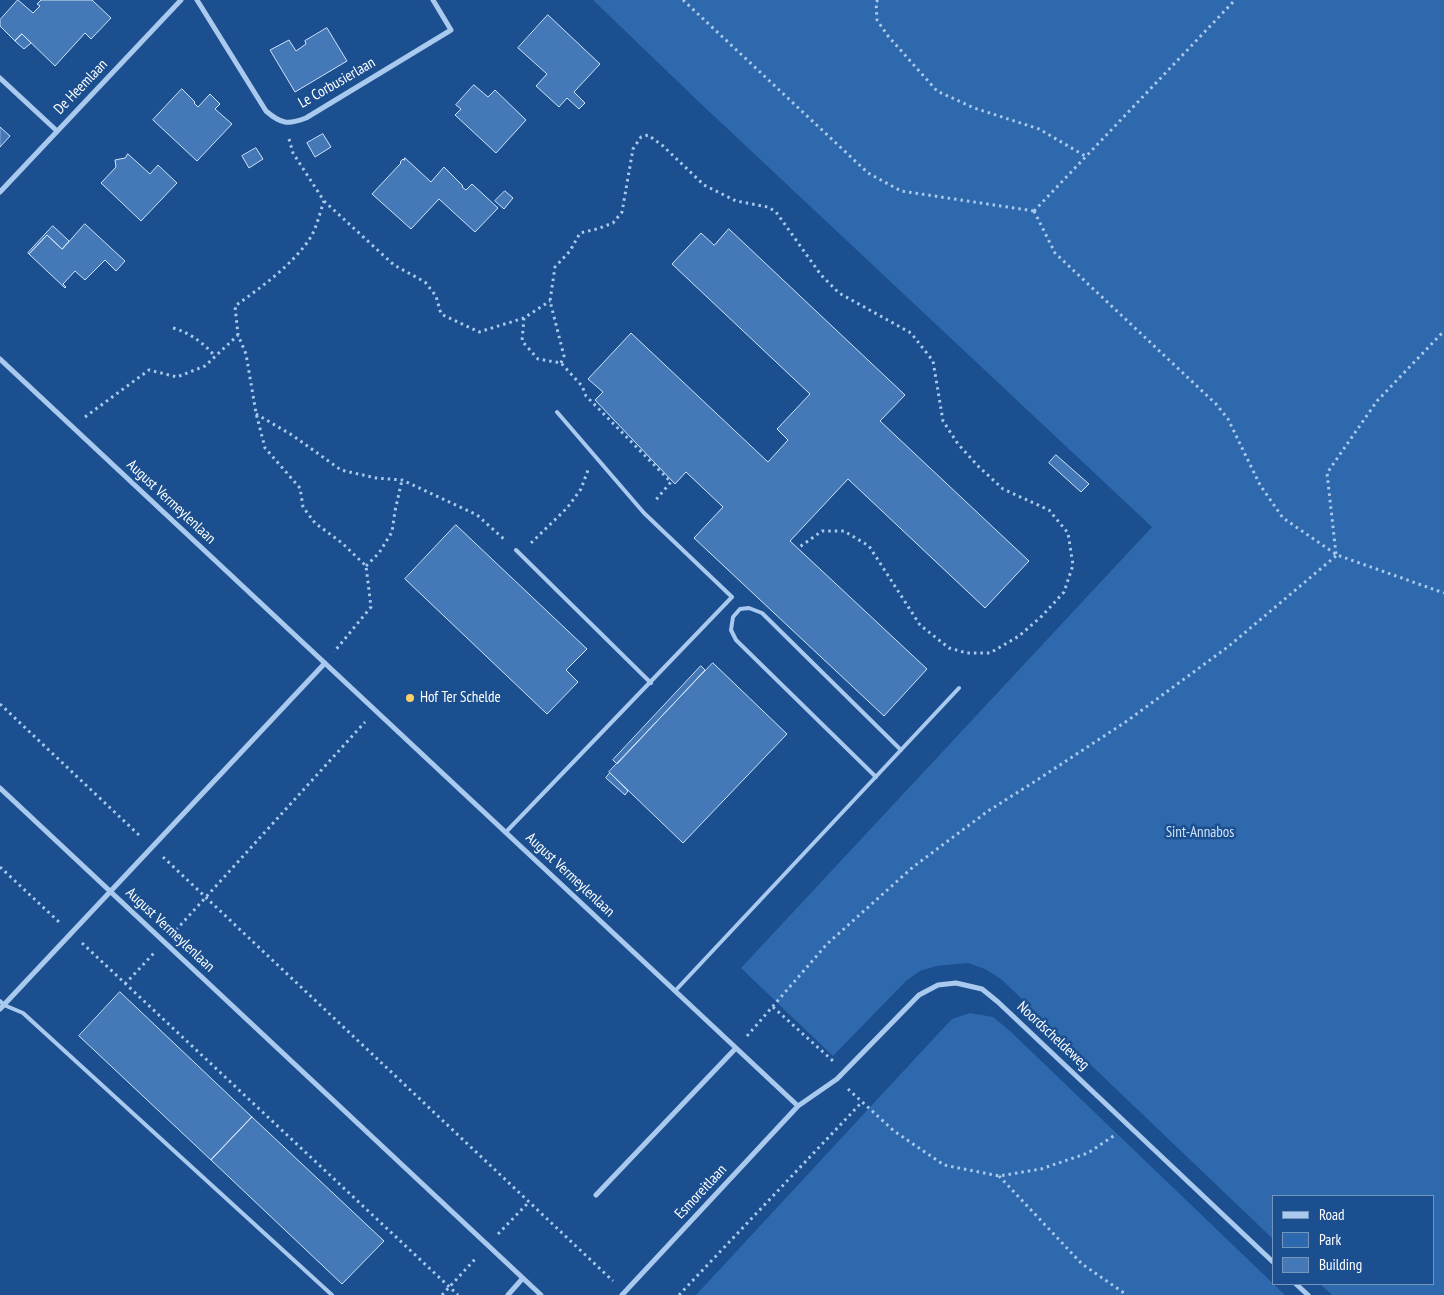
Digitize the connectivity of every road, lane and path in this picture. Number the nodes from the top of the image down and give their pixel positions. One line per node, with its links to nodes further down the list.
1 (181, 0): 9 (street, De Heemlaan)
2 (197, 0): 8 (street)
3 (434, 0): 8 (street, Le Corbusierlaan)
4 (683, 0): 13 (path)
5 (878, 0): 10 (path)
6 (1235, 0): 10 (path)
7 (0, 78): 9 (street)
8 (284, 122): 12 (path)
9 (57, 131): 11 (street, De Heemlaan)
10 (1088, 157): 13 (path)
11 (0, 192)
12 (324, 201): 15 (path); 18 (path)
13 (1034, 211): 30 (path)
14 (550, 301): 15 (path); 21 (path); 28 (path)
15 (524, 318): 21 (path)
16 (173, 328): 19 (path)
17 (1444, 331): 30 (path)
18 (238, 335): 19 (path); 23 (path)
19 (215, 356): 24 (path)
20 (0, 359): 24 (street, August Vermeylenlaan)
21 (561, 363): 27 (path)
22 (557, 412): 25 (lane)
23 (256, 414): 26 (path); 31 (path)
24 (72, 426): 33 (street, August Vermeylenlaan)
25 (595, 457): 27 (lane); 29 (path)
26 (402, 480): 29 (path); 31 (path)
27 (644, 513): 34 (lane)
28 (798, 548)
29 (516, 550): 34 (lane)
30 (1336, 554): 32 (path); 51 (path)
31 (366, 566): 33 (path)
32 (1444, 593)
33 (325, 663): 37 (street, August Vermeylenlaan); 42 (street, August Vermeylenlaan)
34 (651, 683): 41 (lane)
35 (959, 688): 38 (lane)
36 (0, 704): 42 (path)
37 (375, 710): 41 (street, August Vermeylenlaan); 45 (path)
38 (901, 750): 39 (lane); 39 (lane)
39 (876, 776): 49 (lane)
40 (1, 791): 44 (street, August Vermeylenlaan)
41 (506, 832): 49 (street, August Vermeylenlaan)
42 (152, 847): 44 (street, August Vermeylenlaan); 45 (path)
43 (0, 867): 46 (path)
44 (110, 891): 46 (street, August Vermeylenlaan); 47 (street, August Vermeylenlaan)
45 (205, 897): 47 (path); 62 (path)
46 (72, 933): 48 (path); 50 (street, August Vermeylenlaan)
47 (164, 942): 48 (path); 60 (street, August Vermeylenlaan)
48 (125, 984): 64 (path)
49 (675, 991): 52 (street, August Vermeylenlaan)
50 (1, 1005): 63 (lane)
51 (773, 1006): 52 (path); 53 (path)
52 (736, 1048): 55 (street, August Vermeylenlaan); 58 (street)
53 (837, 1079): 54 (path); 55 (street, Noordscheldeweg); 56 (street, Noordscheldeweg)
54 (862, 1102): 57 (path); 67 (path)
55 (798, 1106): 62 (street, Esmoreitlaan)
56 (1131, 1126): 57 (path); 59 (street, Noordscheldeweg)
57 (999, 1176): 68 (path)
58 (596, 1195)
59 (1272, 1261)
60 (523, 1278): 65 (street); 66 (street, August Vermeylenlaan)
61 (1297, 1285): 69 (street)
62 (623, 1294)
63 (332, 1295)
64 (458, 1295)
65 (508, 1295)
66 (541, 1295)
67 (680, 1295)
68 (1127, 1295)
69 (1308, 1295)

